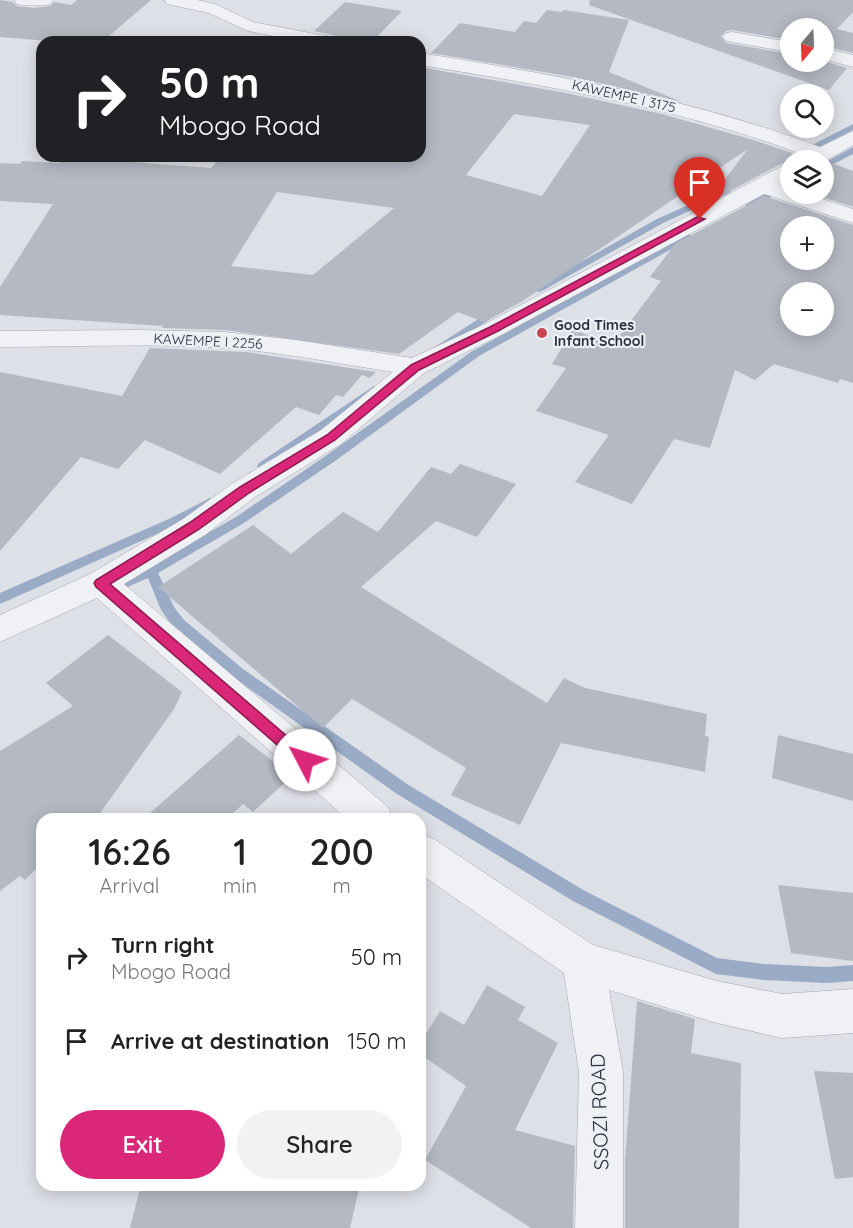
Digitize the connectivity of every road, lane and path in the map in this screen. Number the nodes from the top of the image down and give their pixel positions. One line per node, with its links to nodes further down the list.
1 (23, 0): 2 (street)
2 (44, 0)
3 (173, 0): 4 (street)
4 (300, 36)
5 (732, 37): 6 (street)
6 (780, 45)
7 (834, 56): 9 (street)
8 (426, 59): 11 (street, KAWEMPE I 3175)
9 (853, 61)
10 (853, 137): 12 (street)
11 (801, 150)
12 (830, 150)
13 (780, 176): 14 (street)
14 (762, 186): 15 (street); 17 (street)
15 (853, 216)
16 (0, 339): 17 (street, KAWEMPE I 2256)
17 (415, 367): 18 (street)
18 (101, 583): 19 (street); 20 (street)
19 (0, 629)
20 (367, 813)
21 (426, 856): 22 (street)
22 (584, 962): 23 (street); 24 (street, SSOZI ROAD)
23 (853, 1011)
24 (598, 1228)

